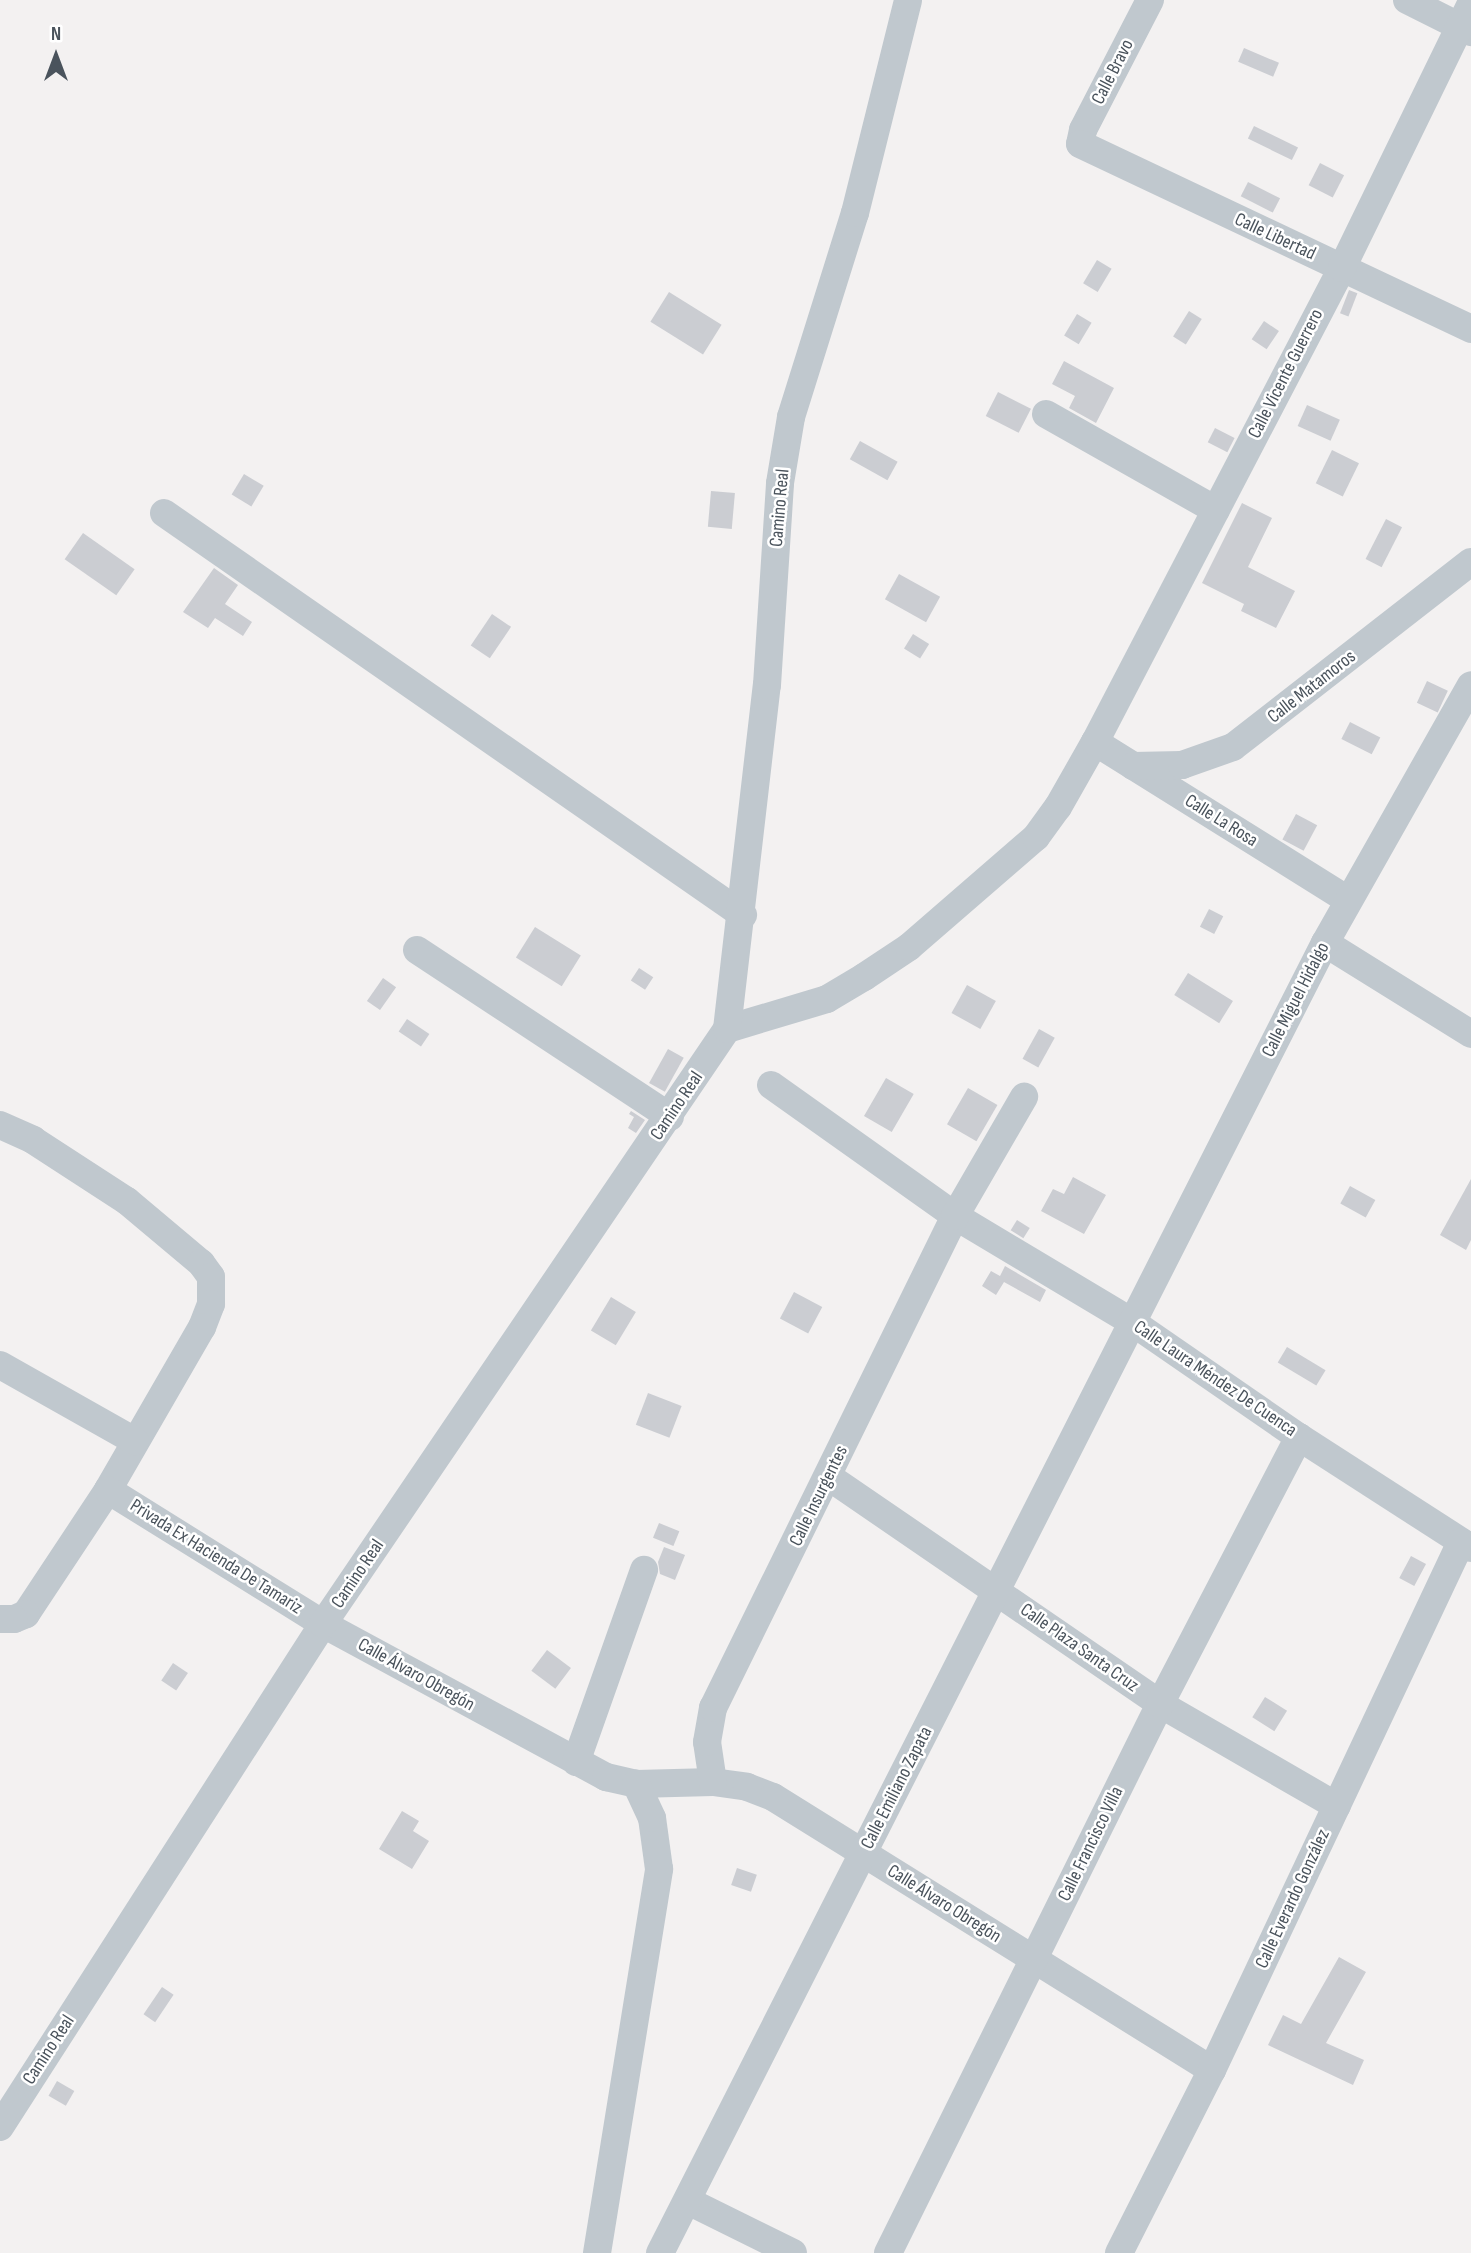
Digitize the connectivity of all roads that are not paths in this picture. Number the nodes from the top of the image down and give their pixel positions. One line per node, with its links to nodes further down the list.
1 (908, 0): 17 (street, Camino Real)
2 (1150, 0): 5 (street, Calle Bravo)
3 (1407, 0): 4 (street)
4 (1467, 20): 6 (street, Calle Vicente Guerrero)
5 (1080, 144): 6 (street, Calle Libertad)
6 (1342, 268): 7 (street, Calle Libertad); 9 (street, Calle Vicente Guerrero)
7 (1471, 329)
8 (1046, 414): 9 (street)
9 (1216, 510): 14 (street, Calle Vicente Guerrero)
10 (164, 513): 17 (street)
11 (1471, 562): 15 (street, Calle Matamoros)
12 (1471, 685): 13 (street, Calle Miguel Hidalgo)
13 (1463, 721): 16 (street, Calle Miguel Hidalgo)
14 (1095, 742): 15 (street, Calle La Rosa); 20 (street)
15 (1133, 765): 16 (street, Calle La Rosa)
16 (1348, 900): 18 (street, Calle Miguel Hidalgo)
17 (743, 915): 20 (street, Camino Real)
18 (1325, 943): 21 (street); 27 (street, Calle Miguel Hidalgo)
19 (417, 950): 24 (street)
20 (727, 1029): 24 (street, Camino Real)
21 (1471, 1034)
22 (771, 1085): 26 (street, Calle Laura Méndez De Cuenca)
23 (1024, 1097): 26 (street, Calle Insurgentes)
24 (670, 1116): 37 (street, Camino Real)
25 (0, 1125): 30 (street, Privada Ex Hacienda De Tamariz)
26 (955, 1216): 27 (street, Calle Laura Méndez De Cuenca); 31 (street, Calle Insurgentes)
27 (1132, 1322): 29 (street, Calle Laura Méndez De Cuenca); 35 (street, Calle Emiliano Zapata)
28 (0, 1365): 30 (street)
29 (1299, 1437): 33 (street, Calle Laura Méndez De Cuenca); 38 (street, Calle Francisco Villa)
30 (135, 1441): 32 (street, Privada Ex Hacienda De Tamariz)
31 (829, 1477): 35 (street, Calle Plaza Santa Cruz); 40 (street, Calle Insurgentes)
32 (108, 1490): 36 (street, Privada Ex Hacienda De Tamariz); 37 (street, Privada Ex Hacienda De Tamariz)
33 (1466, 1545): 42 (street, Calle Everardo González)
34 (644, 1570): 39 (street)
35 (998, 1592): 38 (street, Calle Plaza Santa Cruz); 43 (street, Calle Emiliano Zapata)
36 (0, 1619)
37 (323, 1624): 39 (street, Calle Álvaro Obregón); 46 (street, Camino Real)
38 (1160, 1704): 42 (street, Calle Plaza Santa Cruz); 44 (street, Calle Francisco Villa)
39 (576, 1762): 41 (street, Calle Álvaro Obregón)
40 (713, 1782): 41 (street, Calle Álvaro Obregón); 43 (street, Calle Álvaro Obregón)
41 (636, 1784): 48 (street)
42 (1337, 1806): 45 (street, Calle Everardo González)
43 (864, 1853): 44 (street, Calle Álvaro Obregón); 47 (street, Calle Emiliano Zapata)
44 (1033, 1961): 45 (street, Calle Álvaro Obregón); 51 (street, Calle Francisco Villa)
45 (1212, 2070): 52 (street, Calle Everardo González)
46 (0, 2127)
47 (688, 2201): 49 (street, Calle Emiliano Zapata); 50 (street)
48 (597, 2253)
49 (660, 2253)
50 (793, 2253)
51 (888, 2253)
52 (1119, 2253)

